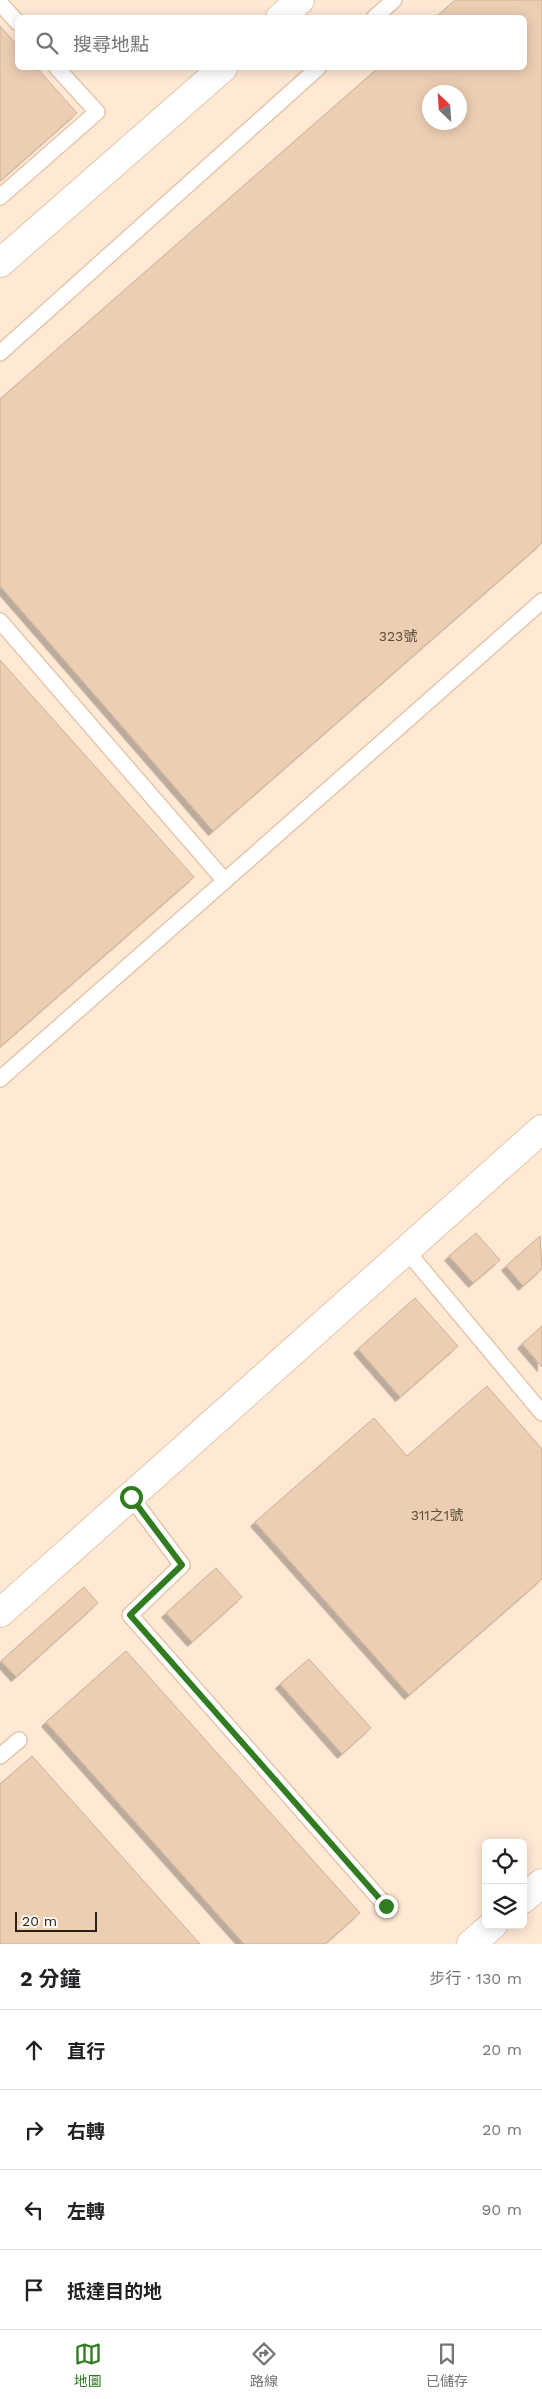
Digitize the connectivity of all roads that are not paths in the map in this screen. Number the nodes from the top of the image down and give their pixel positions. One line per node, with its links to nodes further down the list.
1 (300, 0): 4 (street)
2 (394, 0): 5 (lane)
3 (0, 4): 6 (lane)
4 (283, 15)
5 (377, 15)
6 (15, 20)
7 (59, 70): 10 (lane)
8 (221, 70): 11 (street)
9 (316, 70): 12 (lane)
10 (0, 197)
11 (0, 263)
12 (0, 353)
13 (542, 601): 15 (lane)
14 (0, 621): 15 (lane)
15 (225, 880): 16 (lane)
16 (0, 1079)
17 (542, 1129): 18 (street)
18 (406, 1250): 19 (lane); 20 (street)
19 (542, 1413)
20 (131, 1497): 21 (street); 26 (lane)
21 (0, 1613)
22 (19, 1740): 23 (lane)
23 (0, 1756)
24 (542, 1883): 25 (street)
25 (527, 1896)
26 (386, 1906)
27 (488, 1929): 28 (street)
28 (471, 1944)

